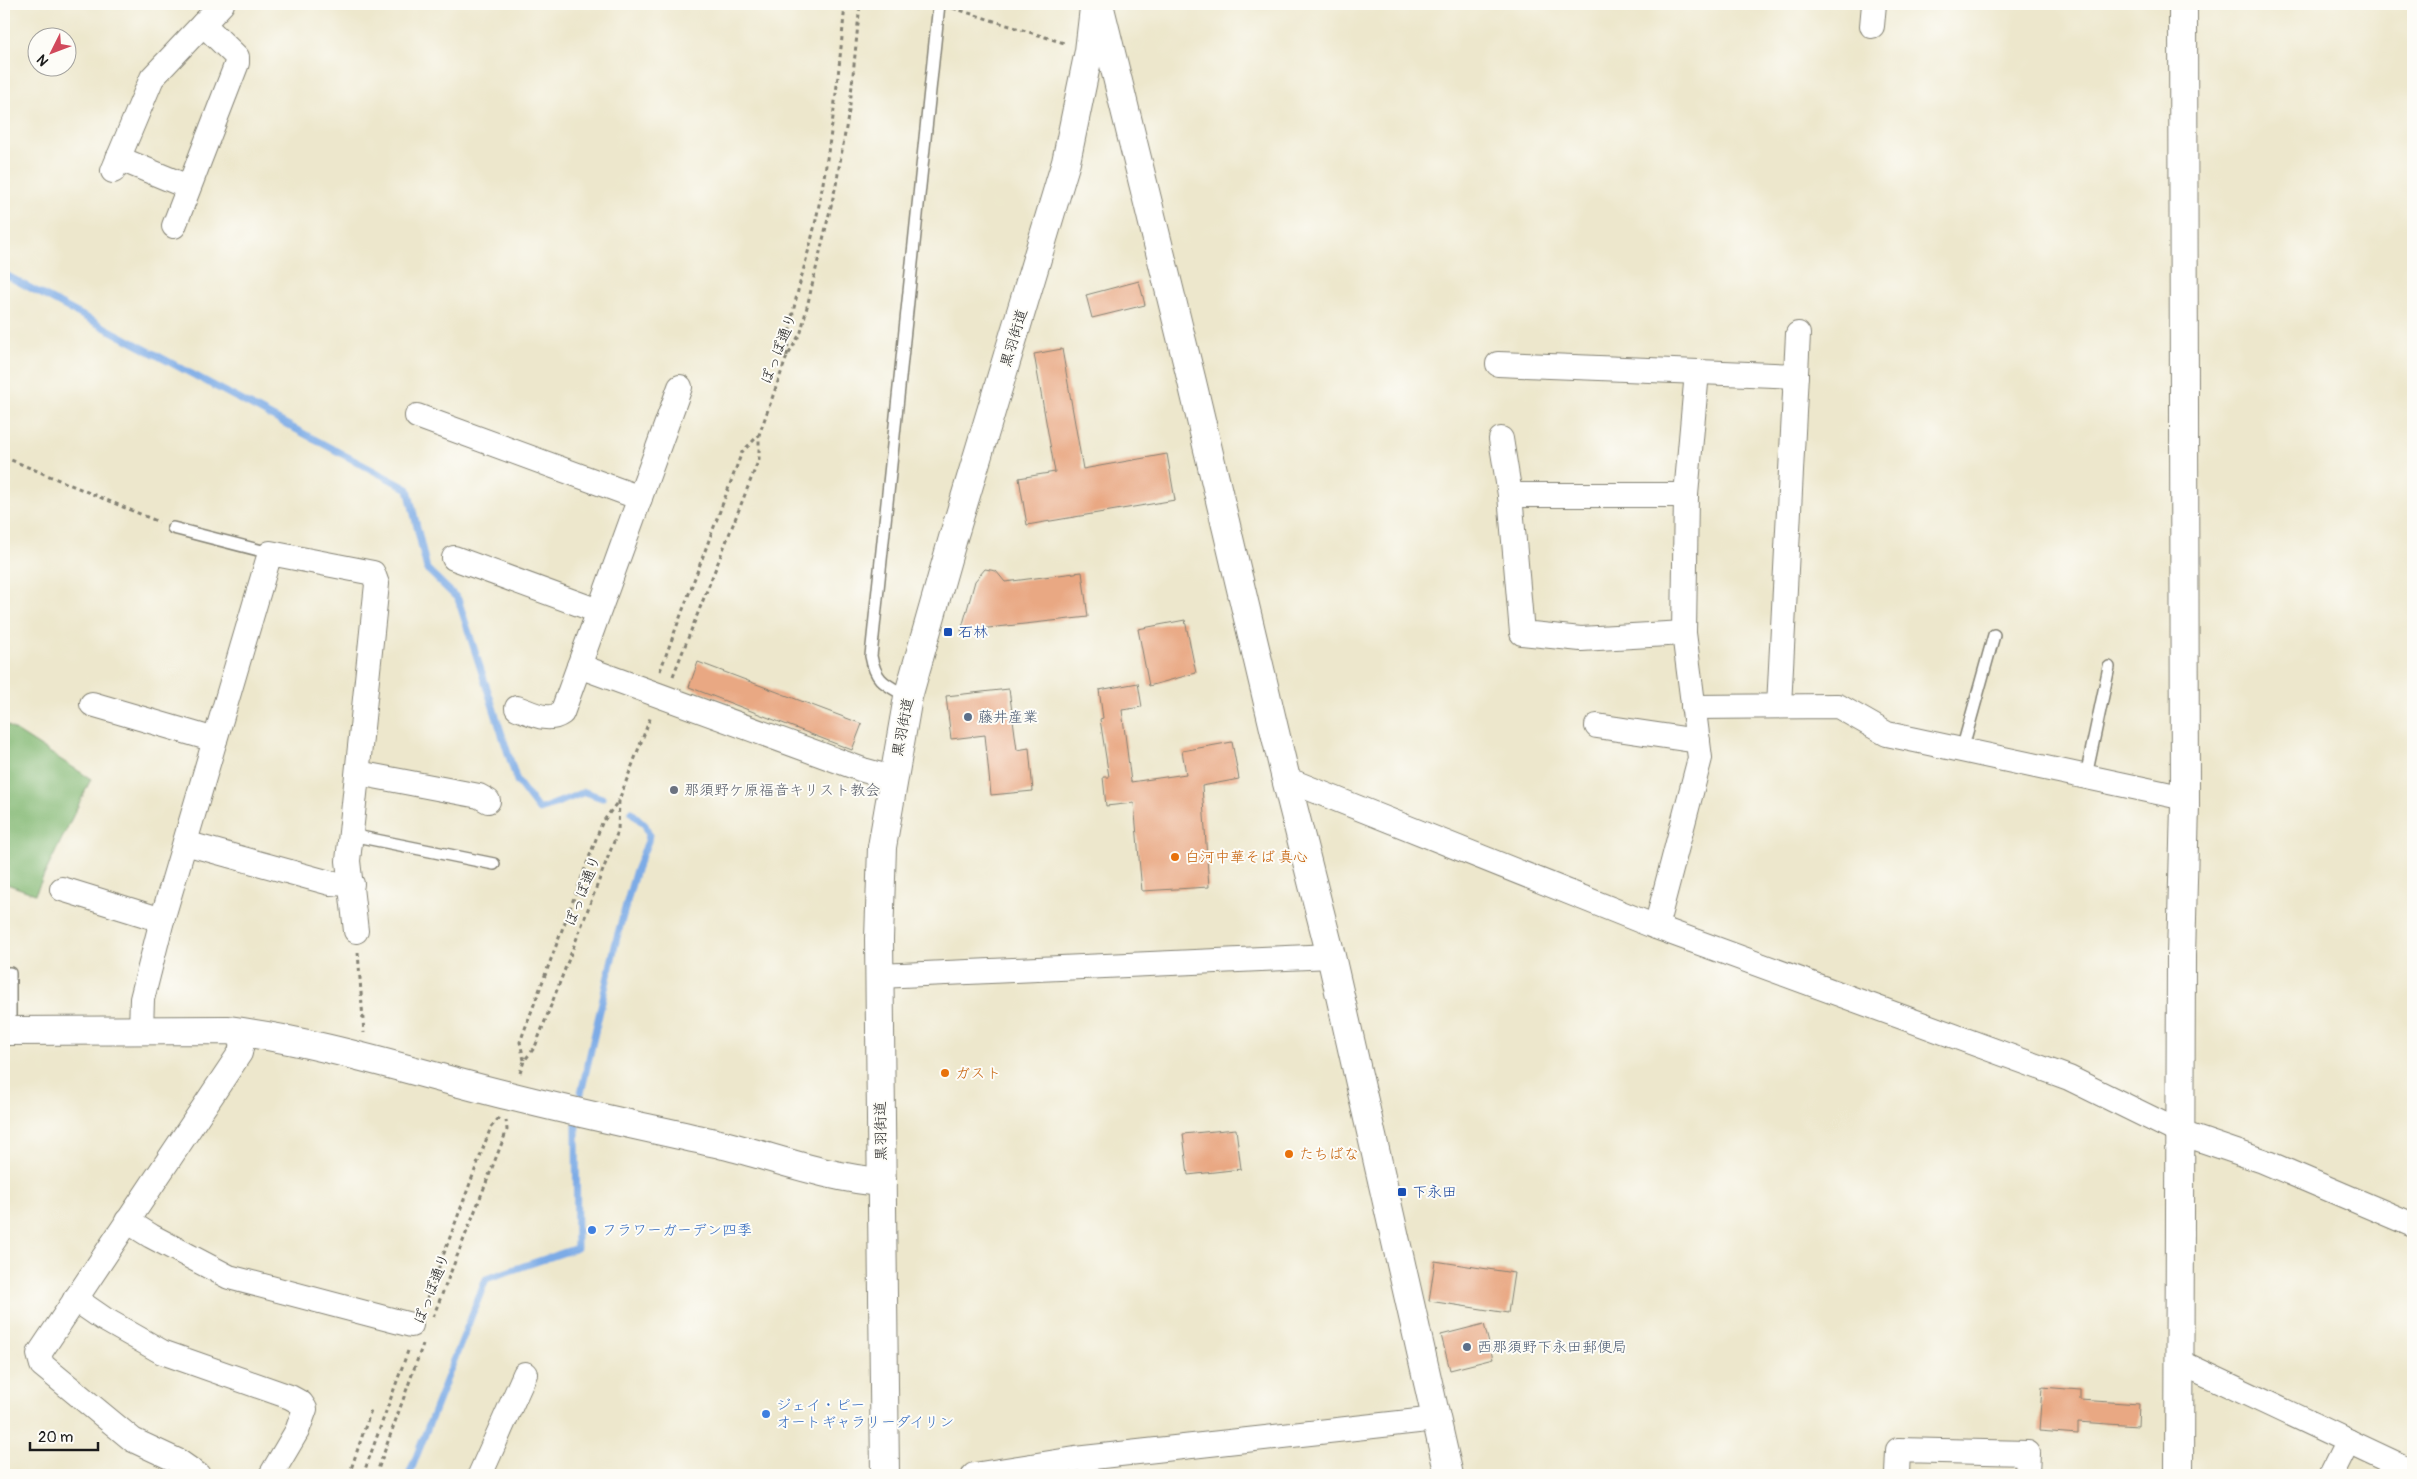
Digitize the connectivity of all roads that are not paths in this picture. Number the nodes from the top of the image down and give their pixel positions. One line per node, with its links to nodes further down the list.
1 (222, 4): 6 (street)
2 (939, 4): 27 (lane)
3 (1094, 4): 27 (street, 黒羽街道)
4 (1099, 4): 39 (street)
5 (2183, 4): 40 (street)
6 (203, 24): 7 (street); 7 (street)
7 (188, 187): 8 (street)
8 (174, 226)
9 (1798, 334): 12 (street)
10 (1498, 364): 11 (street)
11 (1697, 372): 12 (street); 17 (street)
12 (1796, 376): 29 (street)
13 (680, 387): 18 (street)
14 (417, 416): 18 (street)
15 (1501, 439): 16 (street)
16 (1510, 495): 17 (street); 23 (street)
17 (1686, 495): 23 (street)
18 (640, 498): 22 (street)
19 (173, 528): 20 (lane)
20 (270, 553): 33 (street); 36 (street)
21 (454, 558): 22 (street)
22 (598, 611): 25 (street)
23 (1684, 633): 30 (street)
24 (1994, 635): 35 (lane)
25 (579, 666): 31 (street); 38 (street)
26 (2109, 667): 37 (lane)
27 (908, 697): 38 (street, 黒羽街道)
28 (92, 704): 33 (street)
29 (1779, 706): 30 (street); 35 (street)
30 (1693, 707): 34 (street)
31 (517, 708)
32 (1597, 726): 34 (street)
33 (215, 740): 43 (street)
34 (1698, 741): 48 (street)
35 (1962, 750): 37 (street)
36 (358, 773): 41 (street); 42 (street)
37 (2086, 776): 40 (street)
38 (892, 778): 52 (street, 黒羽街道)
39 (1286, 779): 48 (street); 50 (street)
40 (2185, 798): 56 (street)
41 (488, 801)
42 (351, 835): 44 (lane); 45 (street)
43 (185, 843): 45 (street); 47 (street)
44 (494, 864)
45 (352, 884): 49 (street)
46 (62, 889): 47 (street)
47 (162, 920): 53 (street)
48 (1656, 927): 56 (street)
49 (356, 931)
50 (1331, 956): 52 (street); 64 (street)
51 (4, 973): 54 (lane)
52 (879, 976): 57 (street, 黒羽街道)
53 (141, 1029): 54 (street); 55 (street)
54 (7, 1031)
55 (244, 1032): 57 (street); 58 (street)
56 (2182, 1133): 59 (street); 62 (street)
57 (882, 1182): 69 (street, 黒羽街道)
58 (127, 1221): 60 (street); 61 (street)
59 (2413, 1225)
60 (75, 1299): 66 (street); 67 (street)
61 (420, 1329)
62 (2180, 1362): 65 (street); 74 (street)
63 (525, 1374): 68 (street)
64 (1436, 1419): 70 (street); 71 (street)
65 (2348, 1441): 75 (street); 76 (street)
66 (198, 1475)
67 (271, 1475)
68 (480, 1475)
69 (885, 1475)
70 (974, 1475)
71 (1449, 1475)
72 (1898, 1475): 73 (street)
73 (2027, 1475)
74 (2179, 1475)
75 (2331, 1475)
76 (2397, 1475)

